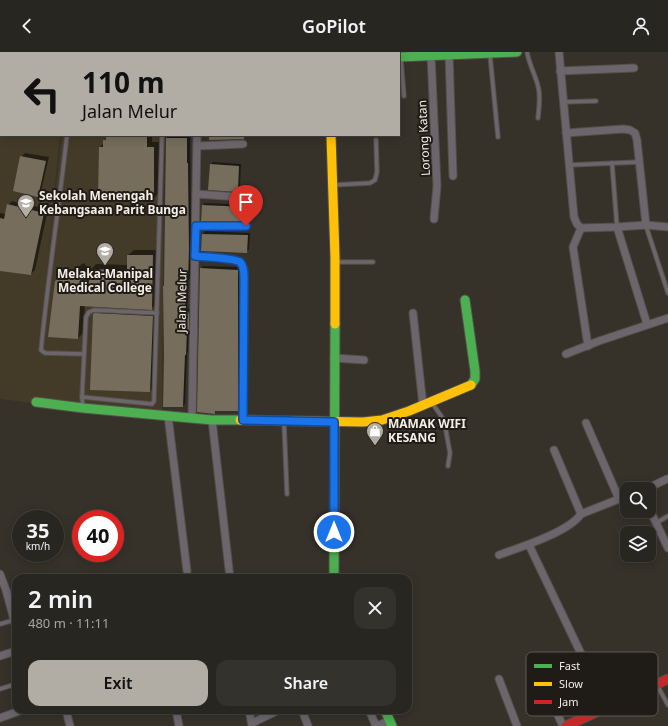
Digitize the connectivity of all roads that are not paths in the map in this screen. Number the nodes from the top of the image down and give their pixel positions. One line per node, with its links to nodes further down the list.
1 (517, 52): 4 (street)
2 (527, 52): 13 (lane)
3 (559, 52): 9 (street)
4 (490, 53): 5 (street); 19 (lane)
5 (449, 54): 6 (street); 26 (street)
6 (431, 55): 7 (street); 30 (street, Lorong Katan)
7 (400, 57): 10 (lane)
8 (634, 68): 9 (street)
9 (560, 71): 12 (street)
10 (404, 96)
11 (596, 101): 12 (lane)
12 (563, 102): 14 (street)
13 (538, 118)
14 (566, 133): 23 (street); 25 (street)
15 (67, 136): 47 (lane)
16 (162, 136): 42 (lane)
17 (197, 136): 22 (street, Jalan Melur)
18 (331, 136): 27 (street)
19 (498, 137)
20 (376, 140): 27 (lane)
21 (243, 144): 22 (street)
22 (197, 146): 28 (street, Jalan Melur)
23 (639, 162): 24 (lane); 31 (street)
24 (612, 163): 25 (lane); 34 (lane)
25 (570, 166): 36 (street)
26 (453, 176)
27 (332, 185): 38 (street)
28 (196, 194): 29 (street); 32 (street, Jalan Melur)
29 (240, 197)
30 (434, 219)
31 (646, 225): 34 (street); 35 (street); 40 (lane)
32 (196, 226): 33 (lane); 37 (street, Jalan Melur)
33 (246, 226)
34 (617, 227): 36 (street); 45 (street)
35 (668, 227)
36 (581, 228): 46 (street)
37 (195, 256): 56 (street, Jalan Melur); 58 (street)
38 (335, 262): 39 (lane); 49 (street)
39 (373, 262)
40 (668, 293)
41 (465, 300): 53 (street)
42 (157, 312): 47 (lane); 51 (lane)
43 (413, 313): 53 (street)
44 (668, 318): 45 (street)
45 (647, 324): 46 (street)
46 (588, 346): 48 (street)
47 (84, 354): 51 (lane)
48 (566, 354)
49 (334, 358): 50 (street); 60 (street)
50 (364, 360)
51 (82, 397): 54 (lane)
52 (36, 402): 54 (street)
53 (427, 404): 60 (street); 63 (lane)
54 (83, 408): 55 (street)
55 (168, 416): 56 (street); 75 (street)
56 (192, 418): 57 (street)
57 (212, 420): 58 (street); 77 (street)
58 (243, 420): 59 (street)
59 (284, 421): 60 (street); 66 (lane)
60 (334, 422): 78 (street)
61 (586, 423): 67 (street)
62 (554, 450): 68 (street)
63 (448, 466)
64 (667, 479): 65 (street)
65 (656, 484)
66 (287, 494)
67 (619, 500): 68 (street)
68 (581, 514): 72 (street)
69 (668, 516): 71 (lane)
70 (654, 518): 71 (street)
71 (656, 523): 73 (street)
72 (529, 545): 74 (street); 86 (street)
73 (668, 548)
74 (499, 555)
75 (186, 572)
76 (0, 574): 79 (street)
77 (230, 574)
78 (334, 574)
79 (3, 591): 81 (street)
80 (12, 597): 81 (lane)
81 (8, 598): 82 (street)
82 (12, 613)
83 (0, 624): 84 (lane)
84 (12, 624)
85 (12, 652): 87 (street)
86 (581, 652)
87 (0, 656)
88 (499, 679): 111 (street)
89 (668, 679): 90 (street)
90 (658, 684)
91 (12, 685): 93 (lane)
92 (658, 686): 94 (lane)
93 (0, 689)
94 (668, 705)
95 (12, 714): 104 (street)
96 (67, 714): 107 (street)
97 (177, 714): 108 (street)
98 (250, 714): 106 (street)
99 (272, 714): 106 (street)
100 (304, 714): 109 (street)
101 (371, 714): 110 (street)
102 (558, 716): 112 (street)
103 (589, 716): 113 (street)
104 (0, 718)
105 (391, 723): 110 (street)
106 (252, 725)
107 (70, 726)
108 (179, 726)
109 (308, 726)
110 (376, 726)
111 (517, 726)
112 (563, 726)
113 (566, 726)

